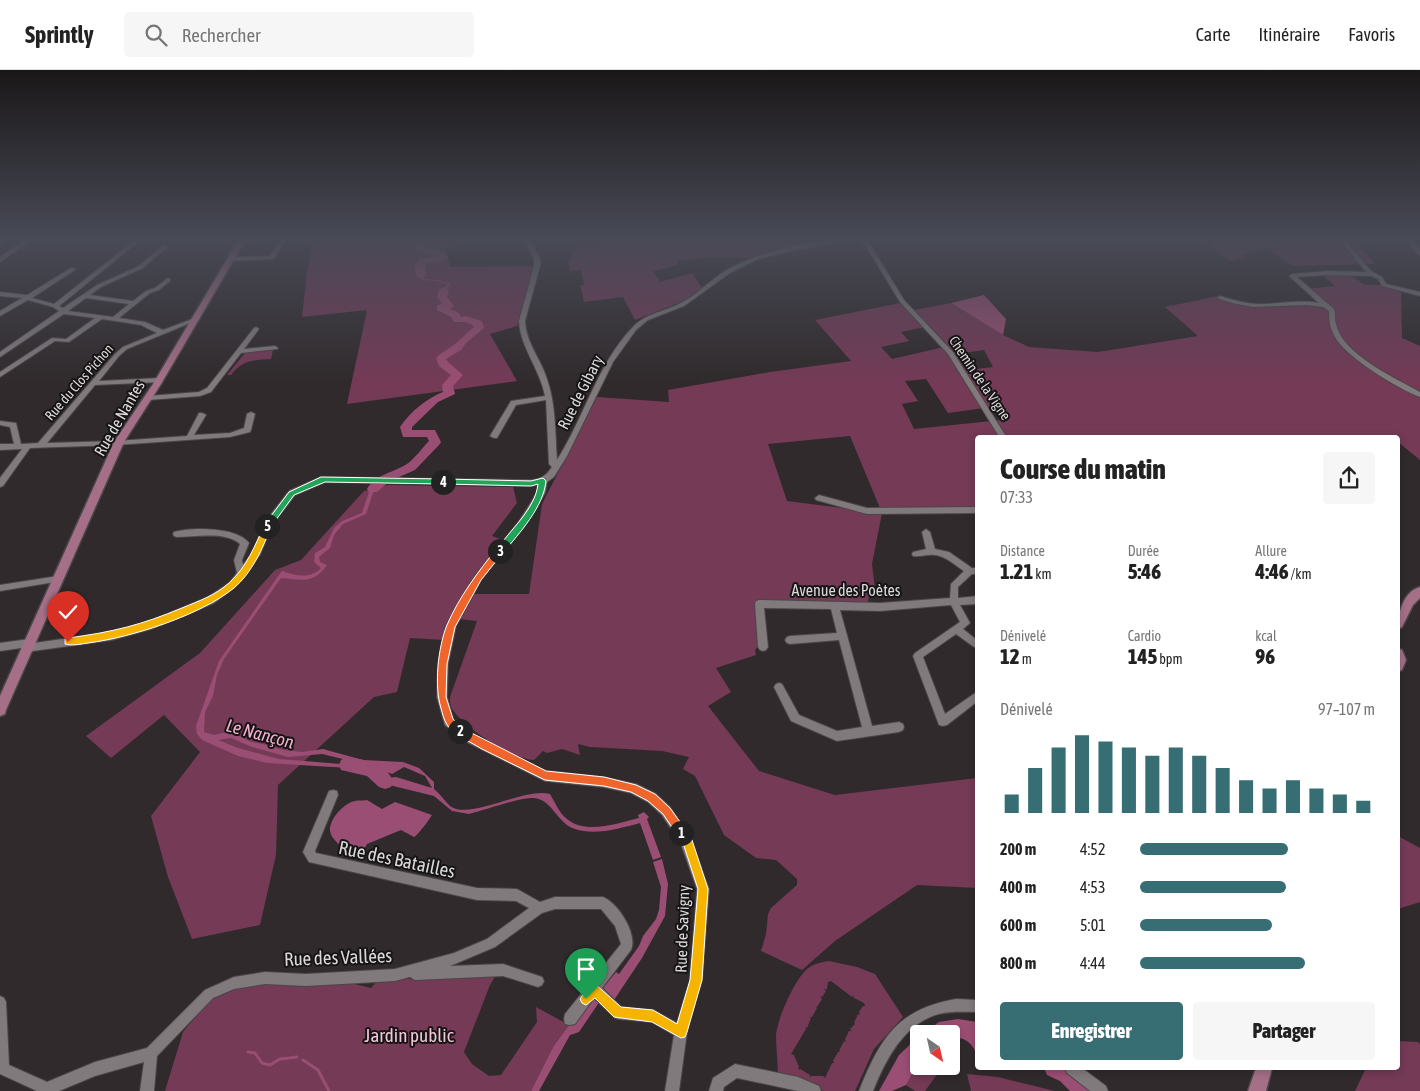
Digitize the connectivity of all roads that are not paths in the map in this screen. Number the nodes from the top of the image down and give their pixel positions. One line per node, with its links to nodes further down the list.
1 (46, 287): 14 (street)
2 (80, 287): 17 (street)
3 (98, 287): 13 (street)
4 (158, 287): 16 (street)
5 (216, 287): 23 (main road, Rue de Nantes)
6 (531, 287): 34 (street)
7 (708, 287): 46 (street, Rue de Gibary)
8 (893, 287): 38 (street, Chemin de la Vigne)
9 (1304, 287): 18 (street)
10 (1391, 287): 12 (street)
11 (0, 294): 14 (street)
12 (1420, 294)
13 (86, 296): 16 (street); 19 (street)
14 (28, 298): 17 (street); 20 (street)
15 (1220, 298): 18 (street)
16 (133, 303): 22 (street)
17 (55, 306): 19 (street)
18 (1327, 306): 32 (street)
19 (65, 312): 21 (street); 28 (street)
20 (0, 314)
21 (102, 317): 22 (street); 29 (street)
22 (114, 318): 25 (street)
23 (197, 319): 25 (street, Rue du Clos Pichon); 30 (main road, Rue de Nantes)
24 (256, 329): 27 (street)
25 (161, 332): 31 (street, Rue du Clos Pichon)
26 (275, 348): 27 (street)
27 (239, 351): 33 (street)
28 (0, 354)
29 (0, 375)
30 (160, 380): 31 (street); 33 (main road, Rue de Nantes)
31 (93, 383): 44 (street, Rue du Clos Pichon)
32 (1420, 395)
33 (148, 398): 41 (main road, Rue de Nantes)
34 (547, 398): 39 (street); 46 (street)
35 (251, 414): 40 (street)
36 (202, 415): 40 (street)
37 (0, 423): 42 (street)
38 (1002, 435)
39 (494, 436)
40 (188, 438): 41 (street)
41 (119, 442): 44 (street); 58 (main road, Rue de Nantes)
42 (18, 446): 43 (street); 45 (street)
43 (28, 446): 44 (street); 49 (street)
44 (40, 446)
45 (0, 447)
46 (556, 467): 48 (street, Rue de Gibary)
47 (389, 481): 48 (street); 57 (street)
48 (543, 481): 86 (street, Rue de Savigny)
49 (0, 484)
50 (819, 498): 51 (street)
51 (975, 510)
52 (926, 532): 54 (street)
53 (178, 534): 57 (street)
54 (931, 551): 55 (street); 56 (street)
55 (916, 554)
56 (974, 571): 62 (street)
57 (241, 574): 69 (street)
58 (58, 579): 59 (street); 69 (main road, Rue de Nantes)
59 (0, 588)
60 (1420, 591): 64 (main road)
61 (975, 600): 62 (street, Avenue des Poètes)
62 (954, 602): 63 (street, Avenue des Poètes); 65 (street)
63 (835, 606): 66 (street); 71 (street, Avenue des Poètes)
64 (1400, 620)
65 (957, 629): 68 (street); 74 (street)
66 (842, 636): 67 (street); 77 (street)
67 (790, 640)
68 (974, 643)
69 (27, 646): 70 (street); 73 (main road, Rue de Nantes); 75 (main road, Rue de Nantes)
70 (0, 647)
71 (763, 647)
72 (780, 687): 77 (street)
73 (0, 693)
74 (975, 697)
75 (0, 710)
76 (899, 727): 77 (street)
77 (868, 731)
78 (333, 795): 79 (street, Rue des Batailles)
79 (539, 908): 80 (street, Rue des Vallées); 82 (street, Rue des Vallées)
80 (394, 976): 81 (street); 87 (street, Rue des Vallées)
81 (538, 981)
82 (596, 991): 85 (street, Rue des Vallées); 86 (street)
83 (0, 1002): 88 (street)
84 (975, 1006): 96 (street)
85 (570, 1019)
86 (682, 1029): 93 (street, Rue de Savigny)
87 (151, 1053): 91 (street); 92 (street)
88 (1, 1067): 91 (street)
89 (1076, 1070): 97 (street)
90 (1263, 1070): 98 (main road)
91 (50, 1090)
92 (147, 1091)
93 (672, 1091)
94 (716, 1091): 95 (street)
95 (814, 1091)
96 (866, 1091)
97 (1101, 1091)
98 (1257, 1091)

